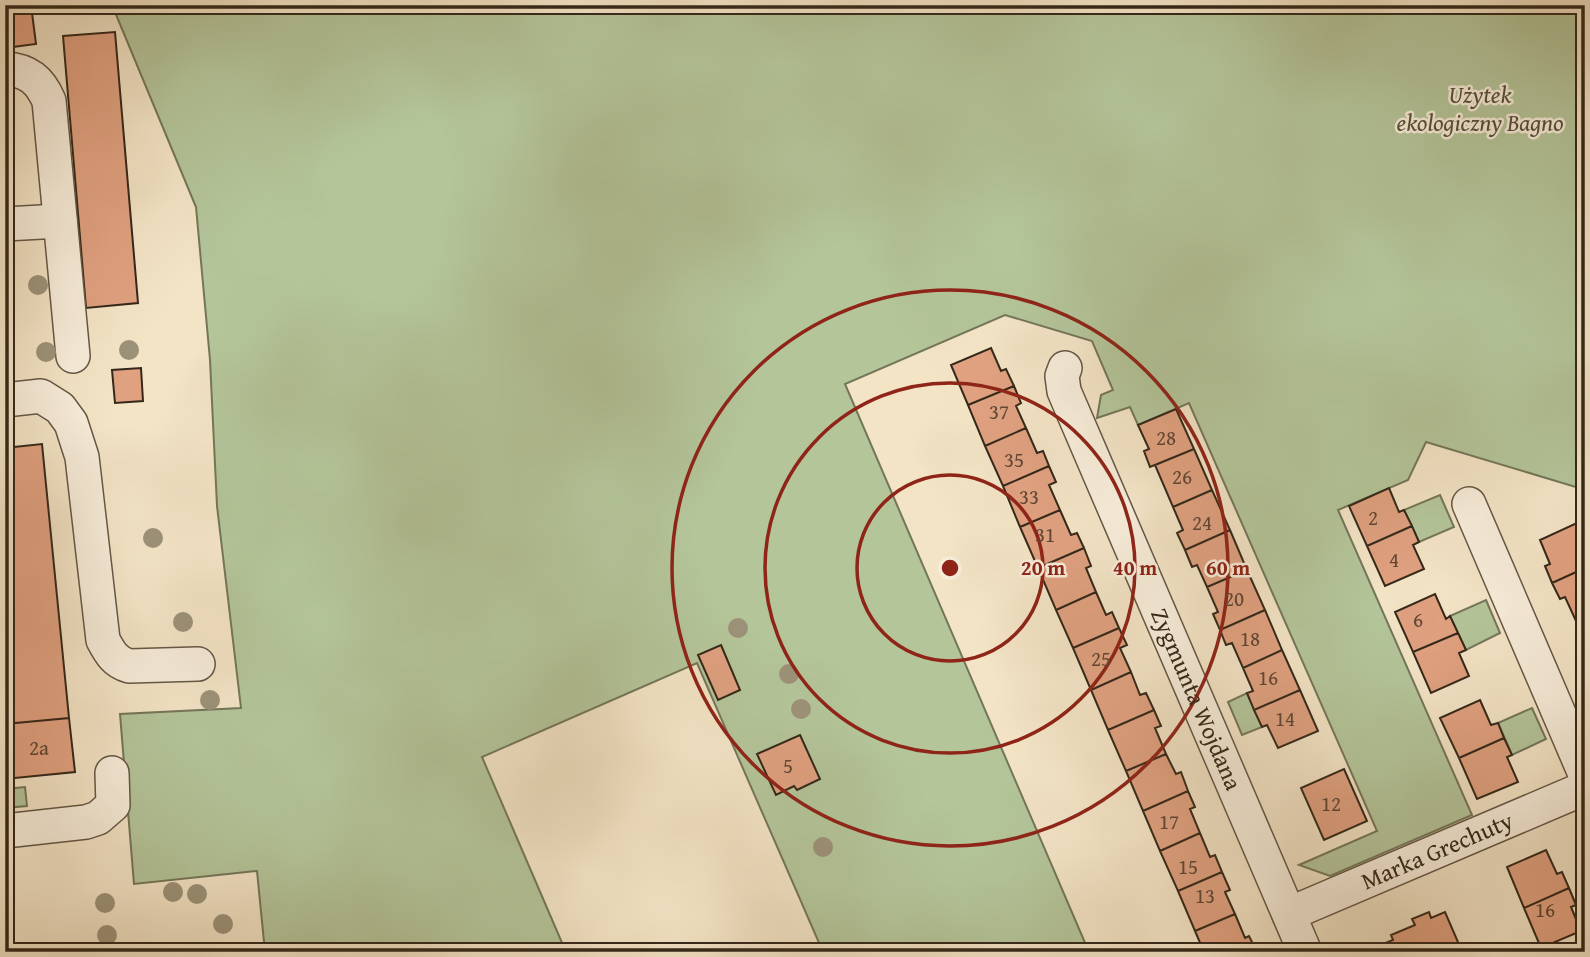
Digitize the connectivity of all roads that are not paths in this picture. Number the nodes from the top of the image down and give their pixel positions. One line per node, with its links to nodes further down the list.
1 (5, 69): 2 (street)
2 (60, 220): 3 (street); 4 (street)
3 (5, 224)
4 (73, 356)
5 (1065, 368): 13 (street, Zygmunta Wojdana)
6 (5, 400): 8 (street)
7 (1469, 504): 10 (street)
8 (198, 664)
9 (112, 773): 12 (street)
10 (1585, 774)
11 (1585, 788): 13 (street, Marka Grechuty)
12 (5, 831)
13 (1289, 914): 14 (street, Zygmunta Wojdana)
14 (1305, 952)

